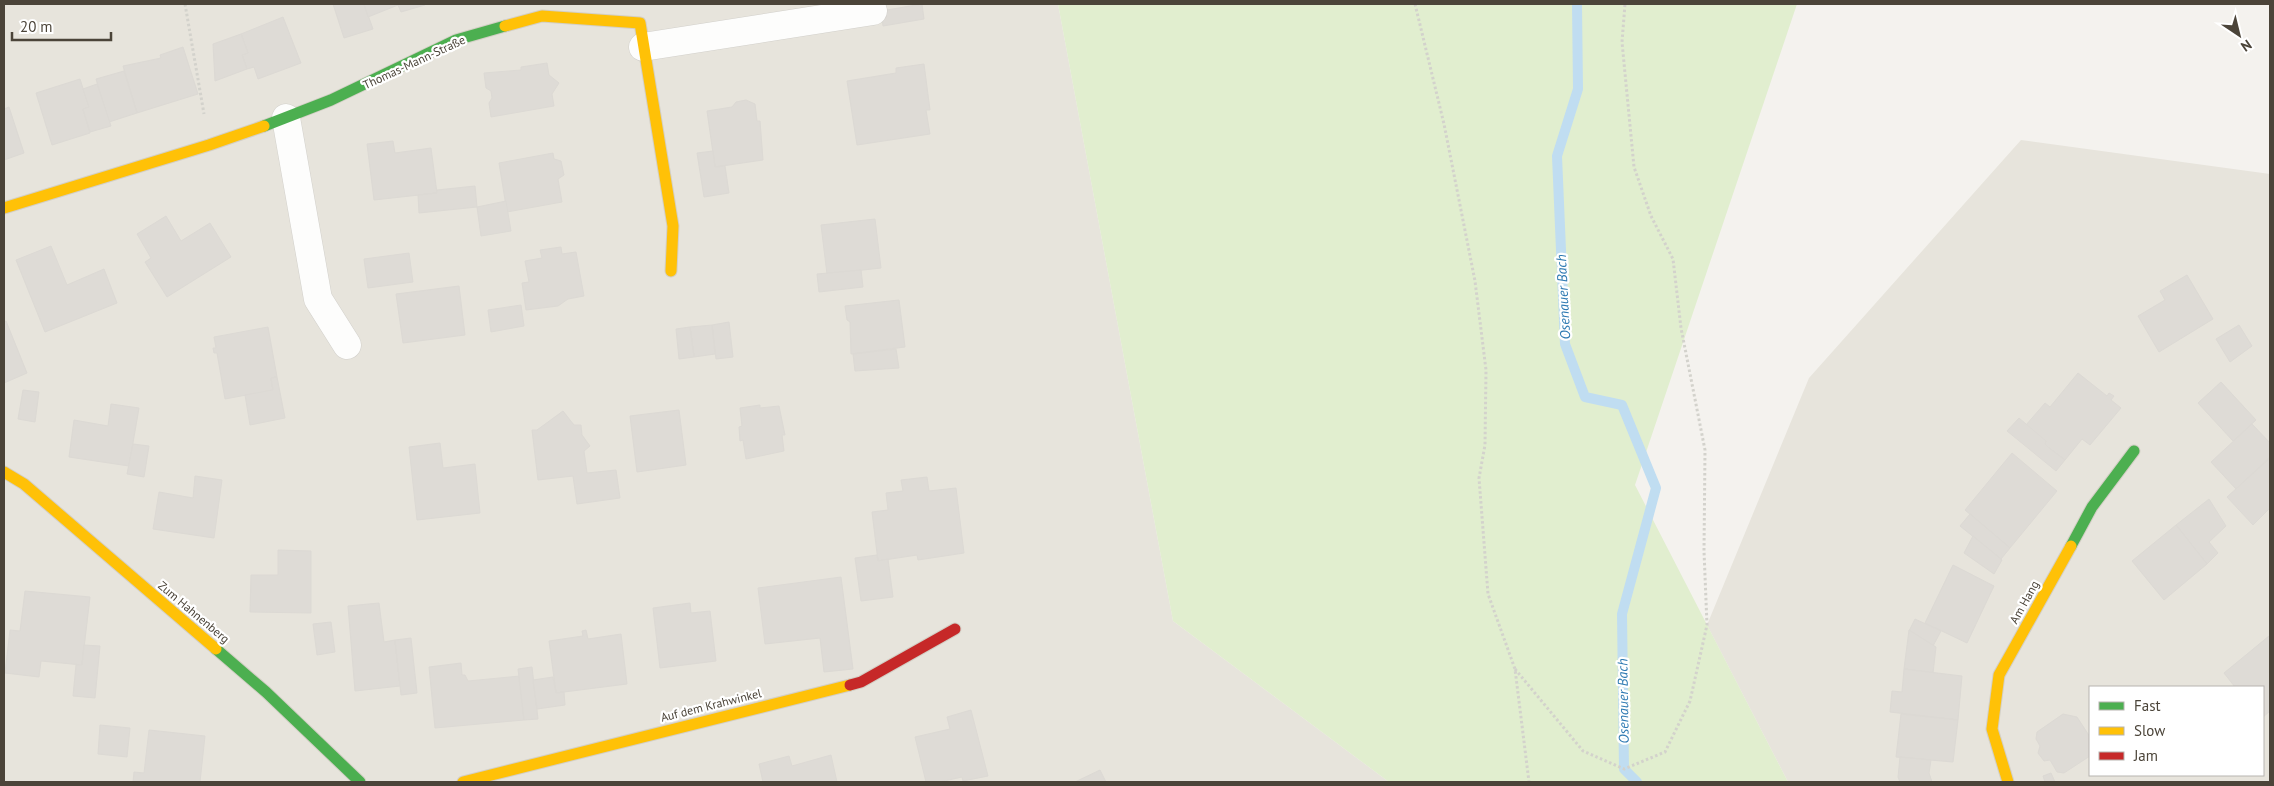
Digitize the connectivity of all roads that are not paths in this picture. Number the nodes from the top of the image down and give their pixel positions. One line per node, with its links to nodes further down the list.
1 (873, 11): 2 (street)
2 (643, 47): 3 (street, Thomas-Mann-Straße); 5 (street, Thomas-Mann-Straße)
3 (286, 118): 4 (street, Thomas-Mann-Straße); 6 (street)
4 (4, 208)
5 (671, 271)
6 (347, 345)
7 (2134, 451): 12 (street, Am Hang)
8 (4, 472): 10 (street, Zum Hahnenberg)
9 (954, 629): 11 (street, Auf dem Krahwinkel)
10 (360, 782)
11 (463, 782)
12 (2008, 782)

